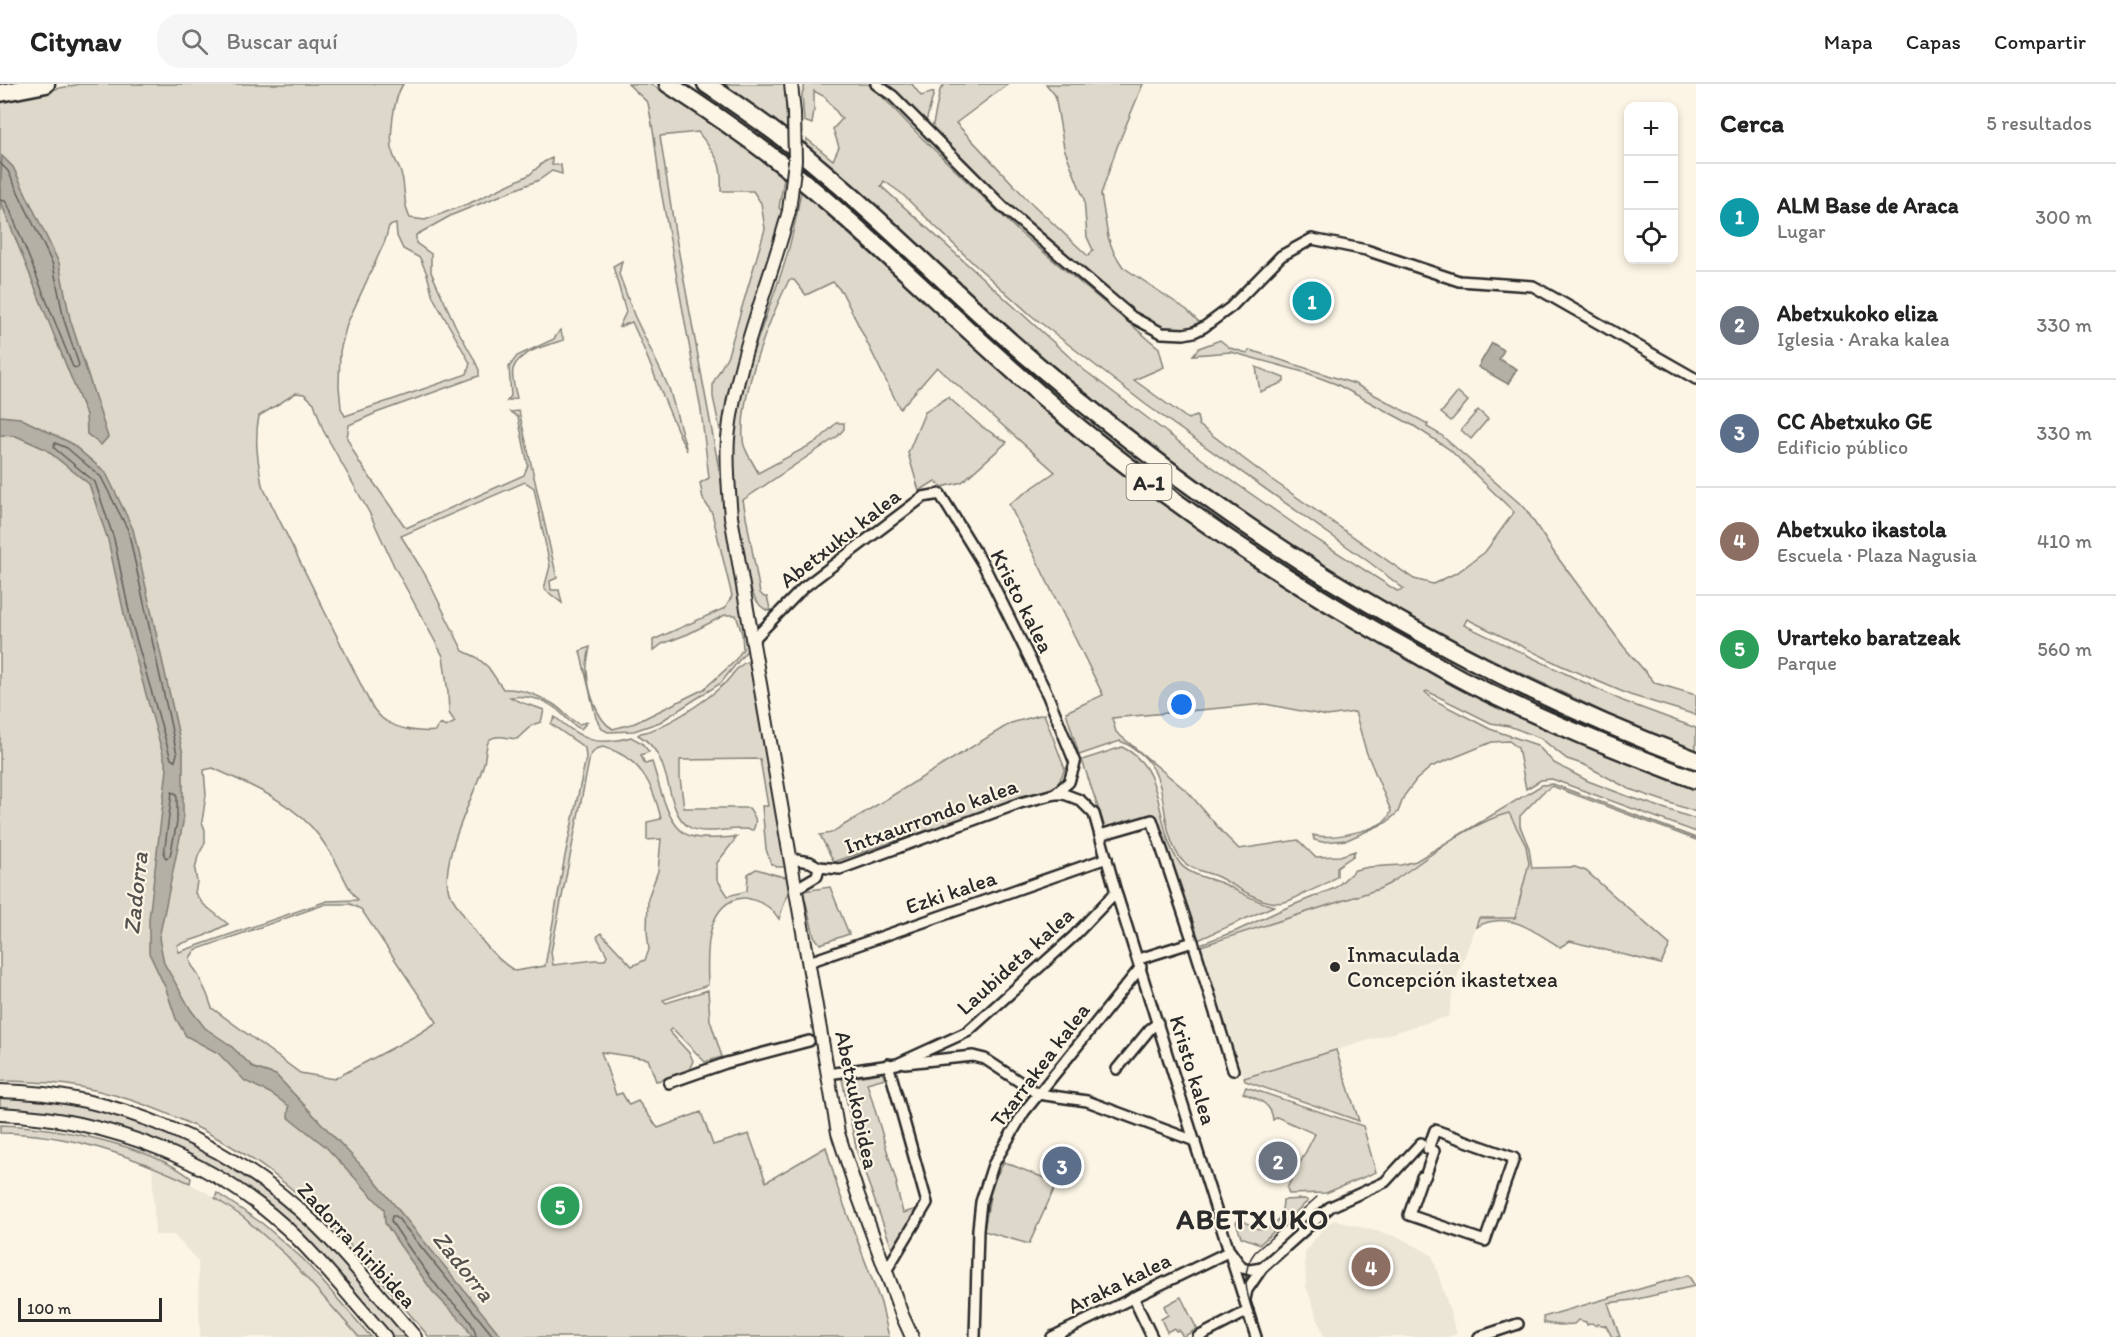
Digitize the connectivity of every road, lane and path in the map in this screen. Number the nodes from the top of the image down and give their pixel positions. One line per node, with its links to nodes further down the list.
1 (46, 84): 6 (highway)
2 (668, 84): 11 (highway, A-1)
3 (706, 84): 10 (highway, A-1)
4 (791, 84): 9 (street, Abetxukobidea, bridge)
5 (876, 84): 7 (street)
6 (0, 93)
7 (1696, 379)
8 (940, 494): 9 (street, Abetxuku kalea); 12 (street, Kristo kalea)
9 (752, 641): 15 (street, Abetxukobidea)
10 (1696, 760)
11 (1696, 780)
12 (1055, 794): 13 (street, Kristo kalea); 16 (street, Intxaurrondo kalea)
13 (1100, 835): 14 (street, Kristo kalea); 19 (street)
14 (1107, 858): 18 (street, Kristo kalea); 20 (street, Ezki kalea)
15 (790, 859): 16 (street, Intxaurrondo kalea); 17 (street, Abetxukobidea)
16 (819, 867): 17 (street, Intxaurrondo kalea)
17 (795, 889): 20 (street, Abetxukobidea)
18 (1116, 892): 21 (street, Kristo kalea); 24 (street, Laubideta kalea)
19 (1193, 942): 21 (street); 26 (street)
20 (809, 962): 27 (street, Abetxukobidea)
21 (1140, 963): 22 (street, Kristo kalea); 30 (street, Txarrakea kalea)
22 (1158, 1023): 25 (street); 32 (street, Kristo kalea)
23 (809, 1041): 28 (street)
24 (892, 1064): 27 (street, Laubideta kalea); 30 (street); 37 (street)
25 (1117, 1070)
26 (1233, 1070)
27 (828, 1074): 37 (street, Abetxukobidea)
28 (669, 1083)
29 (0, 1091): 45 (street, Zadorra hiribidea)
30 (1038, 1094): 32 (street); 48 (street, Txarrakea kalea)
31 (0, 1114): 44 (street, Zadorra hiribidea)
32 (1195, 1141): 35 (street, Kristo kalea)
33 (1421, 1143): 36 (street)
34 (1496, 1152): 34 (street)
35 (1230, 1251): 36 (street); 38 (street, Araka kalea); 39 (street, Kristo kalea)
36 (1262, 1268): 39 (street)
37 (886, 1271): 41 (street, Abetxukobidea)
38 (1133, 1297): 49 (street, Araka kalea); 50 (street)
39 (1244, 1300): 40 (street, Kristo kalea)
40 (1248, 1311): 43 (street); 52 (street, Kristo kalea)
41 (902, 1315): 46 (street, Abetxukobidea); 47 (street, Abetxukobidea)
42 (1518, 1324): 53 (street)
43 (1210, 1334): 51 (street)
44 (385, 1337)
45 (415, 1337)
46 (903, 1337)
47 (912, 1337)
48 (975, 1337)
49 (1052, 1337)
50 (1152, 1337)
51 (1198, 1337)
52 (1256, 1337)
53 (1479, 1337)

